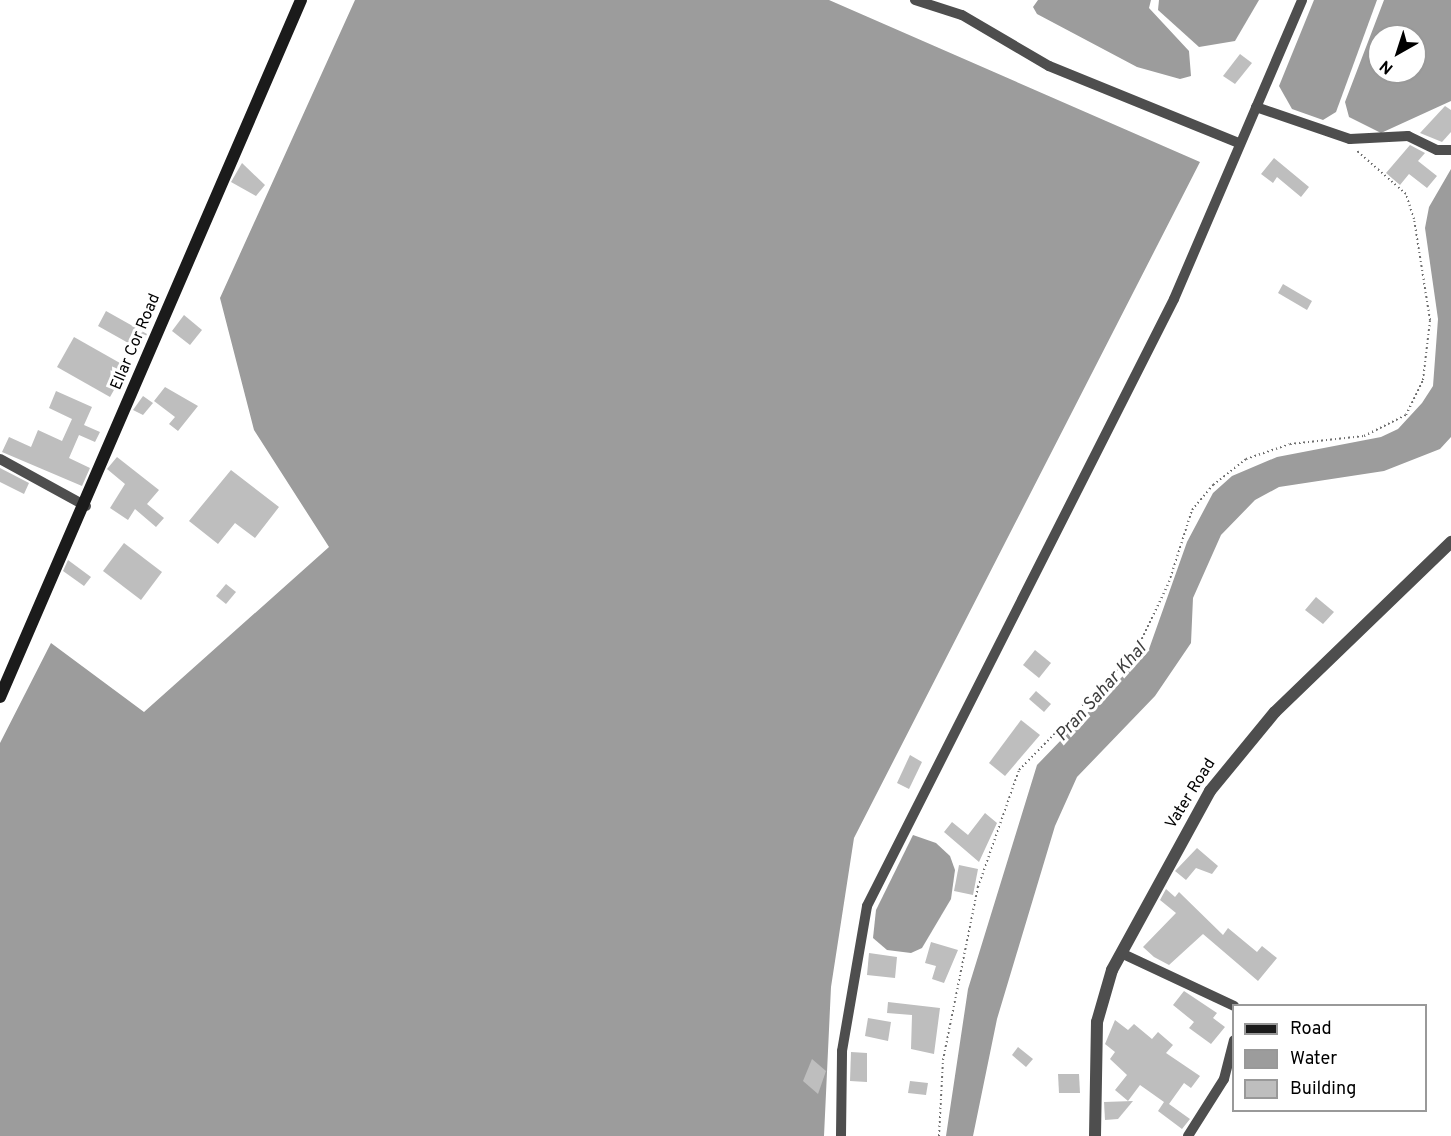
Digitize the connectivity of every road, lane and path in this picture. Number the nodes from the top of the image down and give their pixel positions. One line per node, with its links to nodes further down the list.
1 (301, 0): 9 (main road, Ellar Cor Road)
2 (915, 0): 6 (street)
3 (1302, 0): 4 (street)
4 (1256, 107): 5 (street); 6 (street)
5 (1350, 139): 7 (street); 16 (path)
6 (1239, 143): 15 (street)
7 (1451, 150)
8 (0, 459): 9 (street)
9 (86, 506): 11 (main road, Ellar Cor Road)
10 (1451, 542): 12 (street, Vater Road)
11 (0, 697)
12 (1121, 953): 13 (street); 17 (street, Vater Road)
13 (1232, 1006)
14 (1232, 1044): 18 (street)
15 (841, 1136)
16 (939, 1136)
17 (1095, 1136)
18 (1188, 1136)

